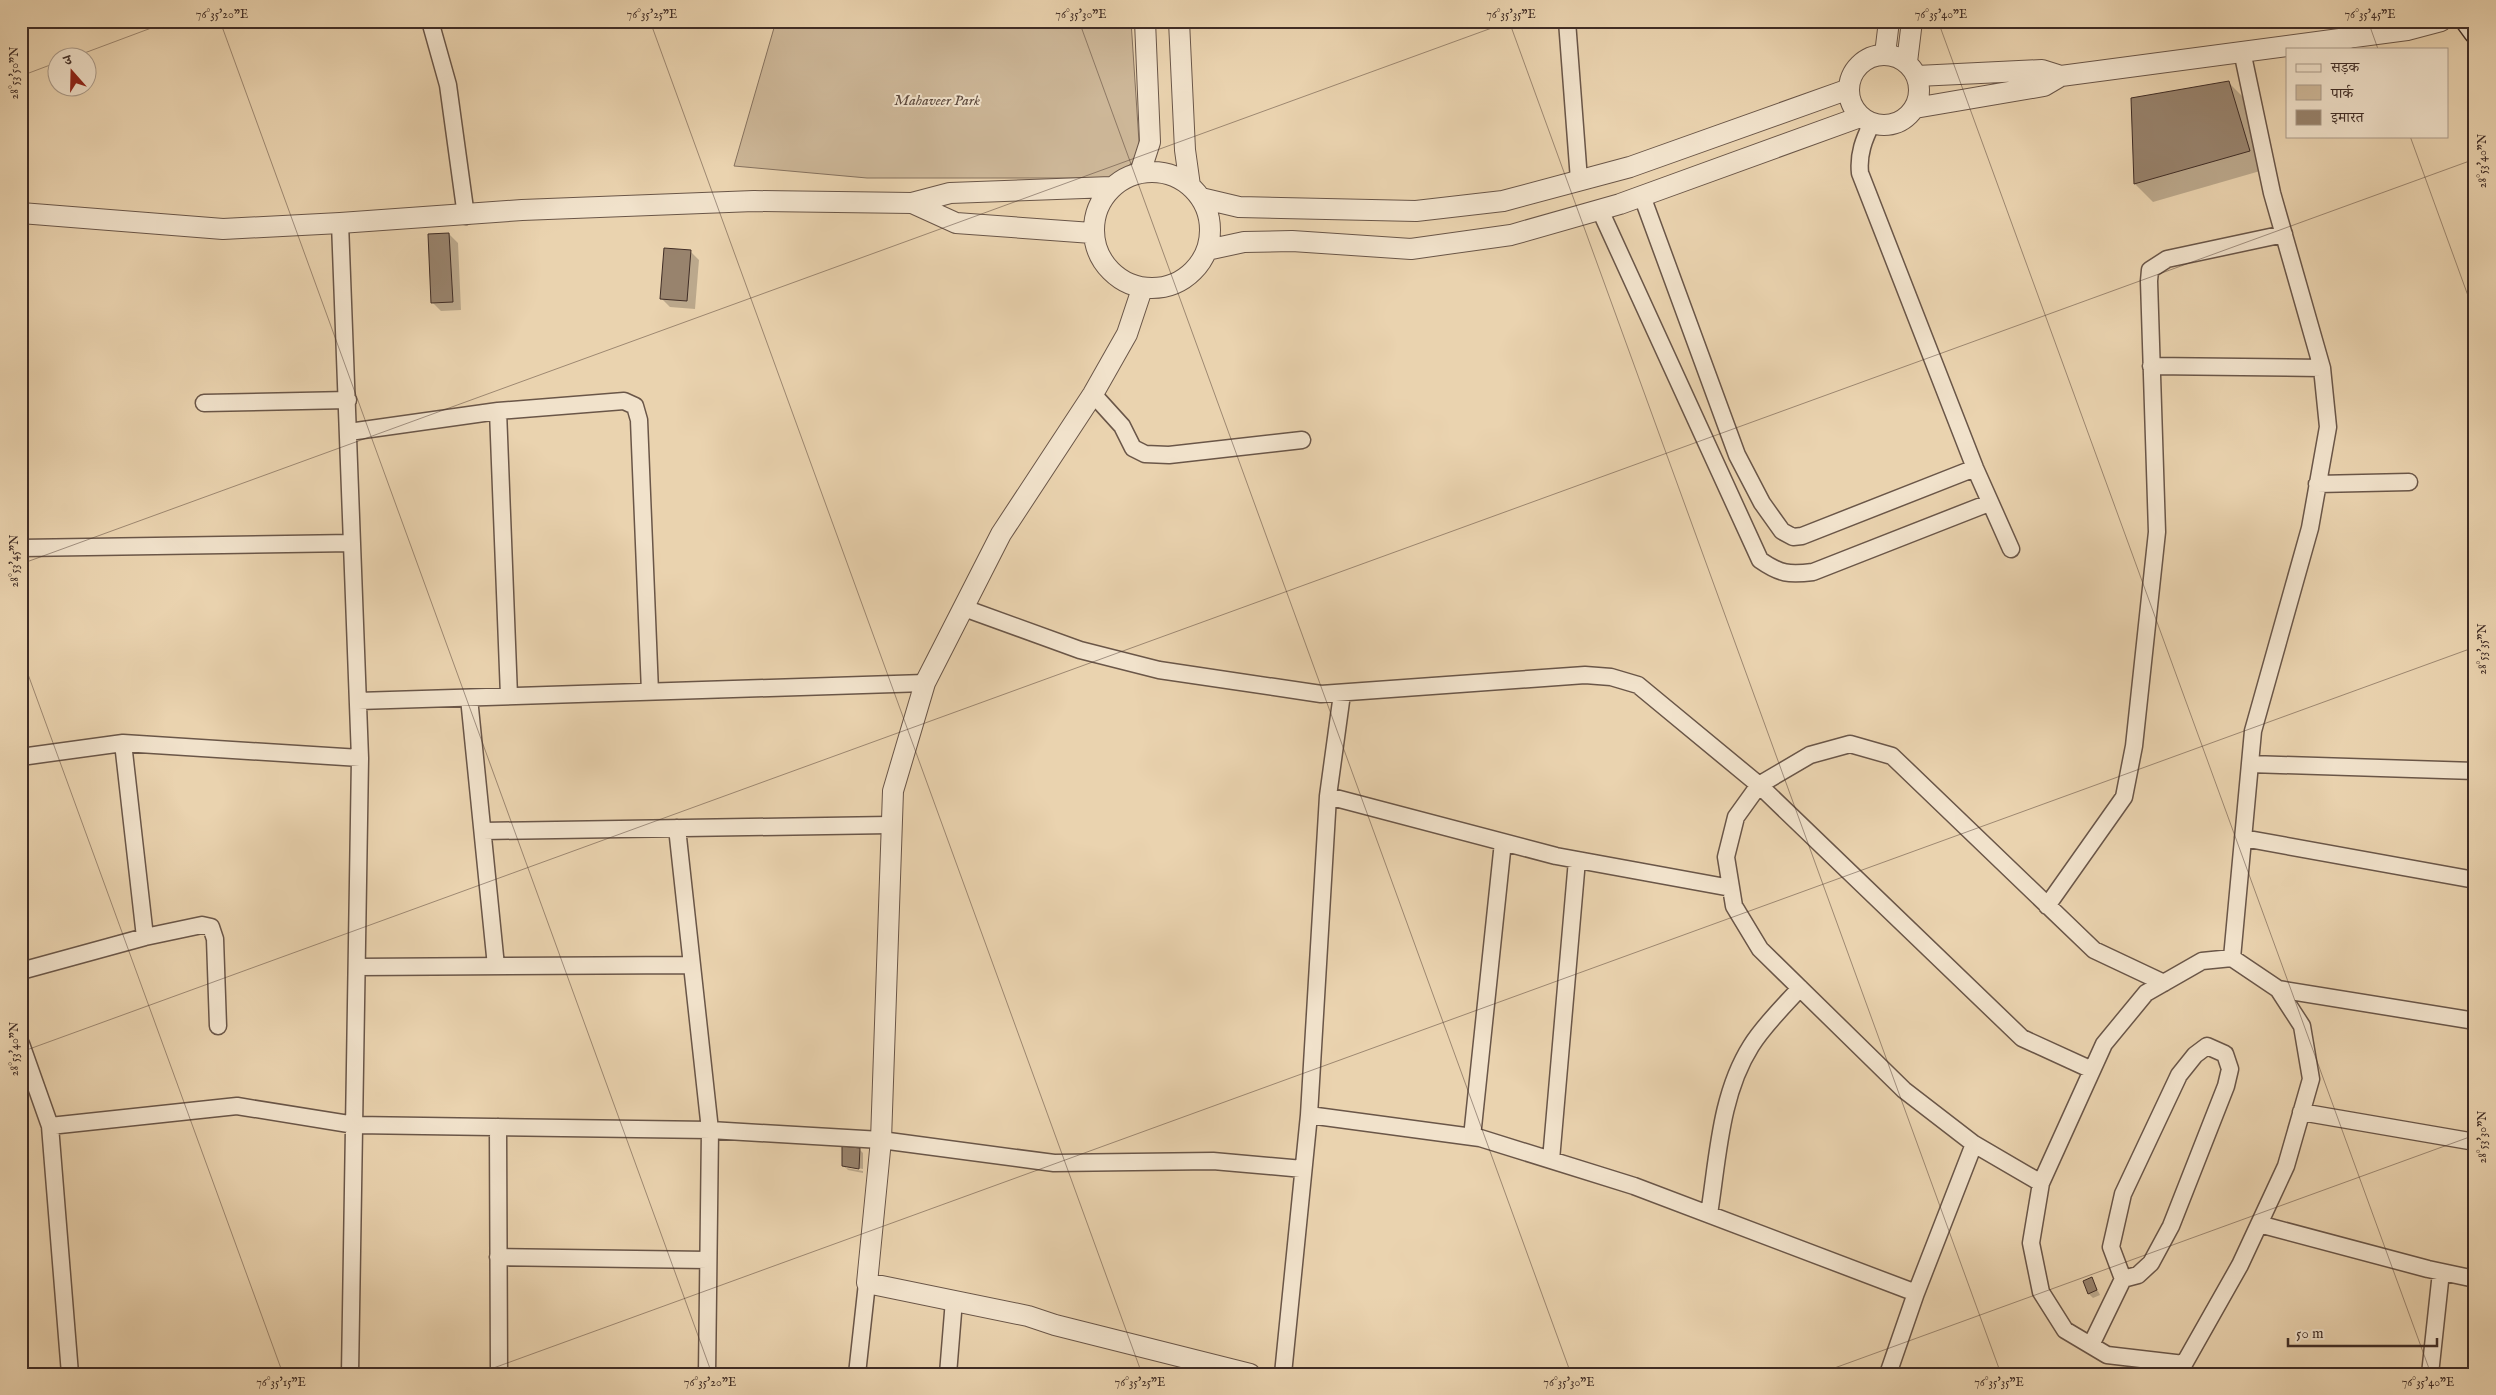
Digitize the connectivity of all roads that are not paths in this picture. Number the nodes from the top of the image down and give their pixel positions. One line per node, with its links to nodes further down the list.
1 (430, 21): 26 (street)
2 (1145, 21): 18 (street)
3 (1179, 21): 21 (street)
4 (1567, 21): 19 (street)
5 (1889, 21): 12 (street)
6 (1912, 21): 13 (street)
7 (2441, 21): 9 (street)
8 (2467, 21): 10 (main road)
9 (2350, 29): 11 (street)
10 (2475, 32)
11 (2242, 51): 14 (street); 29 (street)
12 (1886, 54): 13 (street); 15 (street)
13 (1912, 69): 14 (street); 16 (street)
14 (2061, 76): 16 (street)
15 (1848, 89): 17 (street); 19 (street)
16 (1915, 108): 17 (street)
17 (1866, 120): 22 (street); 40 (street)
18 (1140, 173): 20 (street); 21 (street)
19 (1579, 180): 21 (street)
20 (1111, 188): 23 (street); 28 (street)
21 (1196, 192): 30 (street)
22 (1642, 196): 24 (street); 40 (street)
23 (912, 203): 26 (street); 28 (street)
24 (1600, 210): 30 (street); 43 (street)
25 (21, 212): 27 (street)
26 (466, 216): 27 (street)
27 (340, 223): 35 (street)
28 (1092, 233): 31 (street)
29 (2284, 234): 32 (street); 33 (street)
30 (1208, 250): 31 (street)
31 (1142, 289): 34 (street)
32 (2150, 366): 33 (street); 69 (street)
33 (2322, 368): 42 (street)
34 (1093, 394): 39 (street); 47 (street)
35 (348, 400): 36 (street); 38 (street)
36 (204, 403)
37 (498, 411): 38 (street); 49 (street); 51 (street)
38 (349, 432): 44 (street)
39 (1302, 440)
40 (1975, 468): 43 (street)
41 (2409, 482): 42 (street)
42 (2318, 484): 57 (street)
43 (1990, 503): 46 (street)
44 (352, 543): 45 (street); 53 (street)
45 (21, 548)
46 (2011, 549)
47 (964, 608): 48 (street); 50 (street)
48 (925, 683): 49 (street); 61 (street)
49 (650, 692): 51 (street)
50 (1342, 694): 59 (street); 60 (street)
51 (509, 696): 52 (street)
52 (470, 698): 53 (street); 63 (street)
53 (358, 701): 56 (street)
54 (123, 743): 55 (street); 56 (street); 70 (street)
55 (21, 757)
56 (360, 758): 74 (street)
57 (2250, 764): 58 (street); 64 (street)
58 (2475, 771)
59 (1759, 785): 68 (street); 69 (street); 82 (street)
60 (1328, 796): 65 (street); 84 (street)
61 (890, 825): 62 (street); 90 (street)
62 (677, 828): 63 (street); 72 (street)
63 (483, 831): 73 (street)
64 (2243, 838): 67 (street); 71 (street)
65 (1503, 842): 66 (street); 89 (street)
66 (1577, 860): 68 (street); 93 (street)
67 (2475, 880)
68 (1731, 888): 77 (street)
69 (2047, 906): 76 (street)
70 (145, 938): 75 (street); 80 (street)
71 (2232, 958): 76 (street); 78 (street)
72 (692, 965): 73 (street); 88 (street)
73 (496, 966): 74 (street)
74 (357, 967): 85 (street)
75 (21, 971)
76 (2164, 983): 82 (street)
77 (1800, 988): 92 (street); 96 (street)
78 (2278, 989): 79 (street); 83 (street)
79 (2475, 1021)
80 (218, 1026)
81 (21, 1044): 86 (street)
82 (2092, 1070): 95 (street)
83 (2301, 1112): 91 (street); 97 (street)
84 (1308, 1115): 89 (street); 94 (street)
85 (355, 1125): 86 (street); 87 (street); 109 (street)
86 (50, 1126): 108 (street)
87 (498, 1127): 88 (street); 98 (street)
88 (710, 1130): 90 (street); 99 (street)
89 (1472, 1136): 93 (street)
90 (881, 1140): 94 (street); 103 (street)
91 (2475, 1142)
92 (1974, 1144): 95 (street); 104 (street)
93 (1551, 1160): 96 (street)
94 (1303, 1169): 115 (street)
95 (2041, 1183): 106 (street)
96 (1709, 1214): 104 (street)
97 (2259, 1224): 100 (street); 107 (street)
98 (498, 1257): 99 (street); 110 (street)
99 (708, 1260): 111 (street)
100 (2441, 1272): 102 (street); 117 (street)
101 (2123, 1279): 101 (street); 106 (street)
102 (2475, 1279)
103 (867, 1284): 105 (street); 112 (street)
104 (1916, 1293): 116 (street)
105 (954, 1300): 113 (street); 114 (street)
106 (2091, 1345): 107 (street)
107 (2183, 1369)
108 (70, 1374)
109 (350, 1374)
110 (499, 1374)
111 (706, 1374)
112 (857, 1374)
113 (948, 1374)
114 (1250, 1374)
115 (1283, 1374)
116 (1888, 1374)
117 (2430, 1374)

